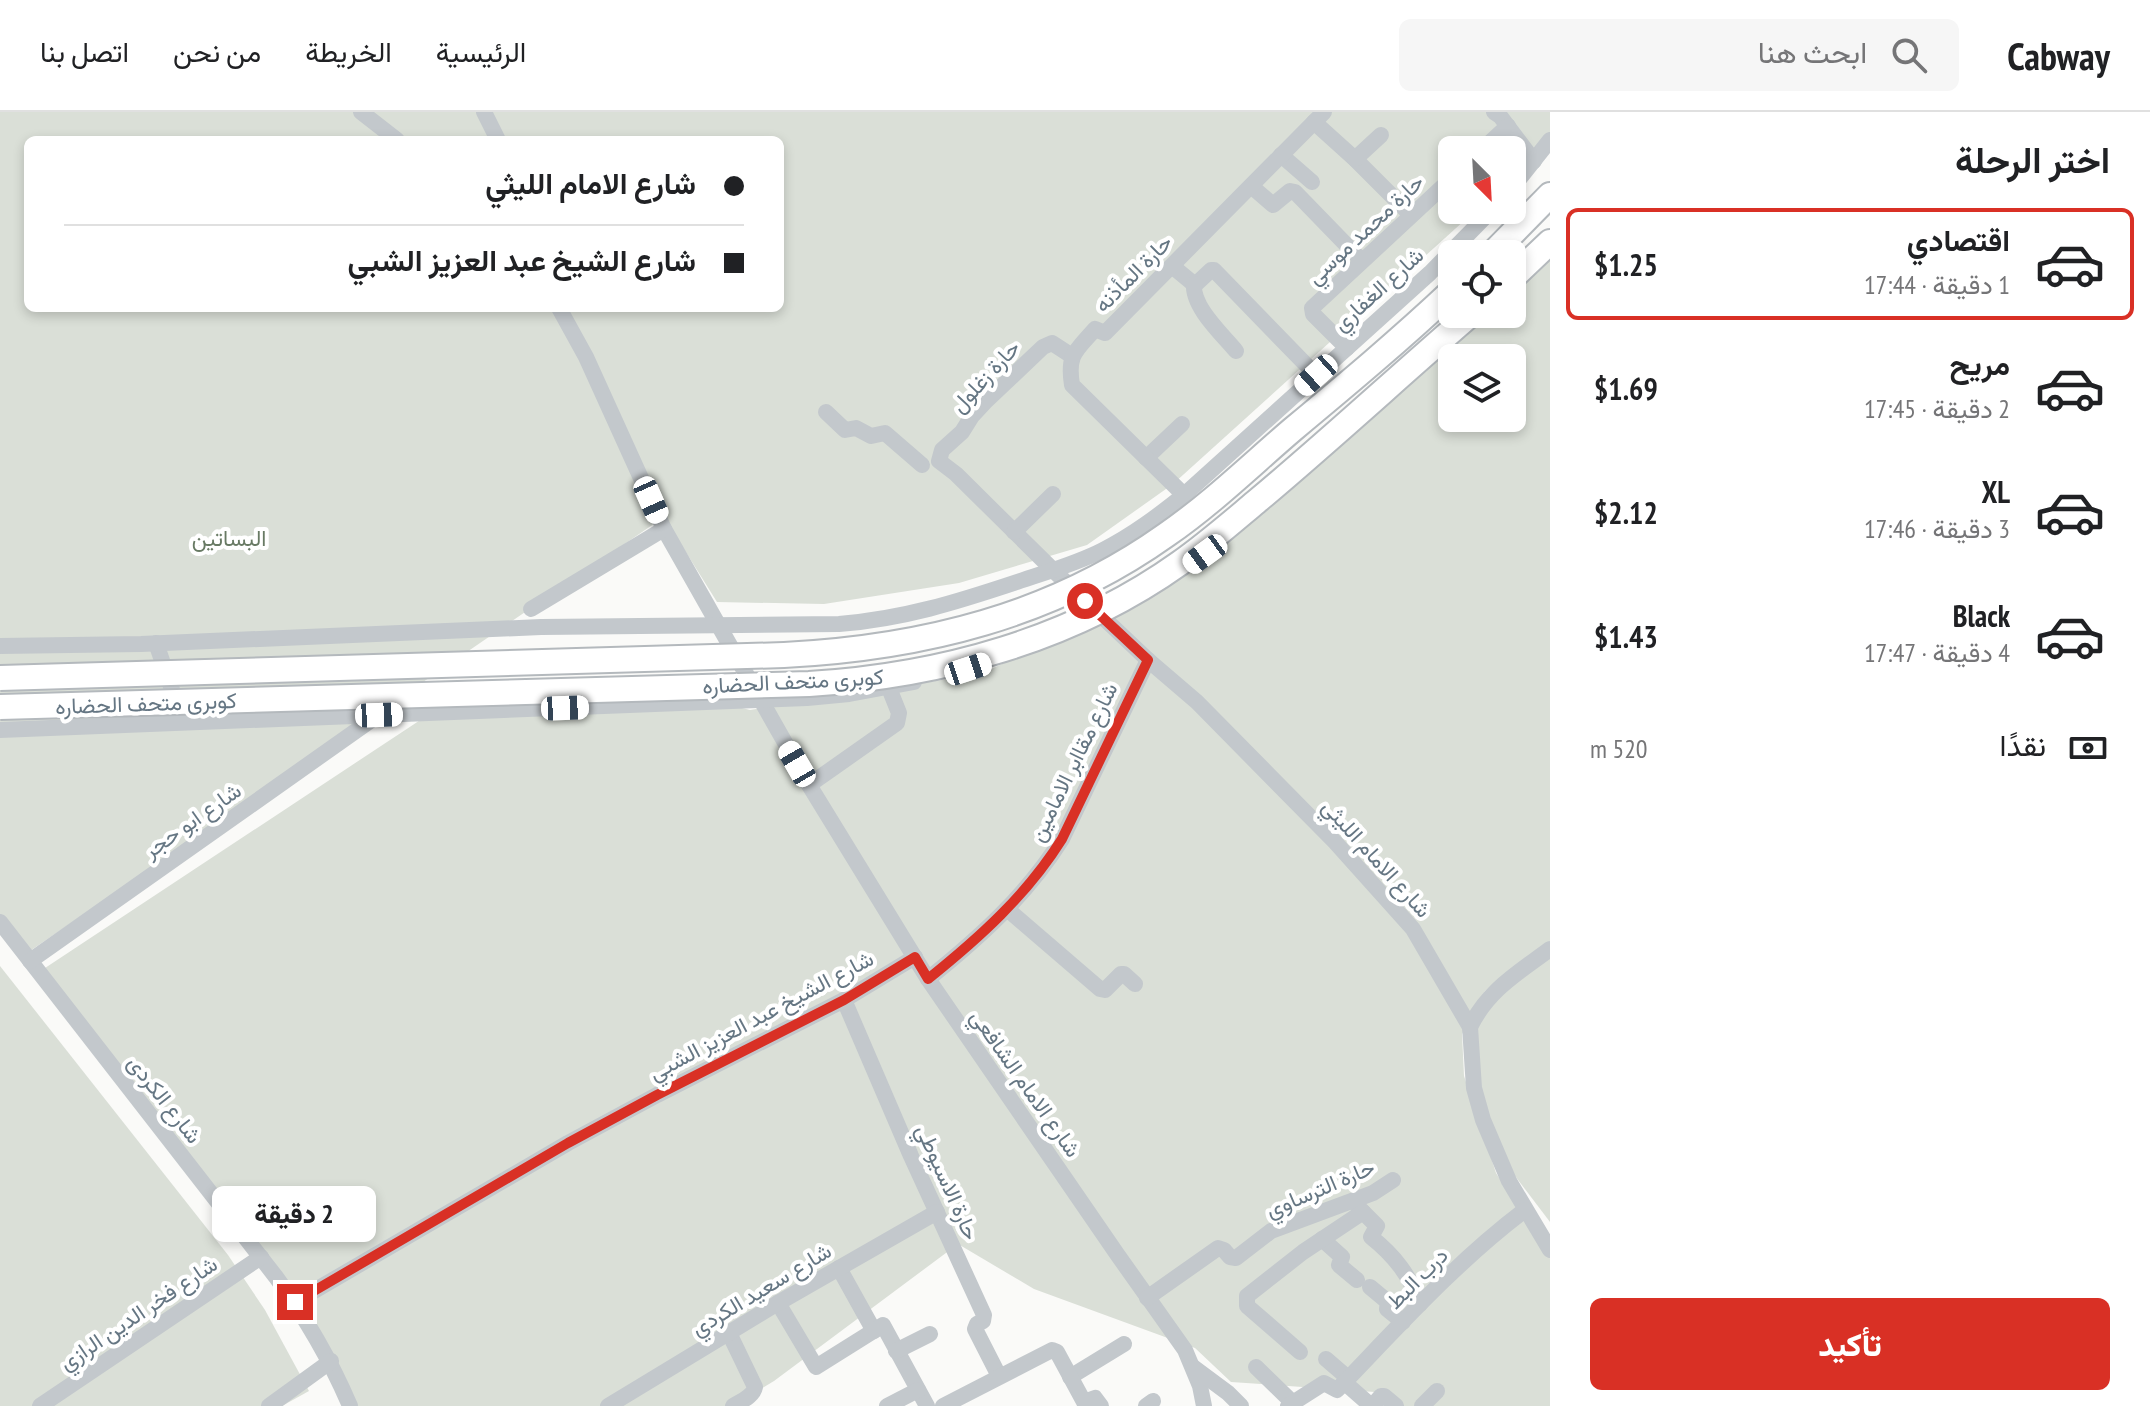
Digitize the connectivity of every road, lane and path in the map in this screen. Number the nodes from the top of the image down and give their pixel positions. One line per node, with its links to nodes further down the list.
1 (361, 112): 6 (street)
2 (484, 112): 7 (street)
3 (1319, 117): 10 (street, حارة المأذنه); 11 (street)
4 (1501, 118): 8 (street); 12 (street)
5 (1381, 135): 11 (street)
6 (392, 136)
7 (496, 136)
8 (1490, 136)
9 (1550, 140): 12 (street)
10 (1281, 155): 14 (street); 15 (street, حارة المأذنه)
11 (1355, 159): 18 (street)
12 (1534, 161): 13 (street)
13 (1526, 171)
14 (1312, 182)
15 (1251, 186): 22 (street); 23 (street, حارة المأذنه)
16 (1438, 191): 18 (street, حارة محمد موسي)
17 (1550, 195): 20 (highway)
18 (1411, 215): 22 (street, حارة محمد موسي)
19 (1478, 224): 30 (street, شارع الغفاري)
20 (1506, 240)
21 (1550, 244): 24 (highway)
22 (1362, 261): 30 (street, حارة محمد موسي)
23 (1172, 266): 25 (street); 32 (street, حارة المأذنه)
24 (1526, 267)
25 (1194, 284): 31 (street); 33 (street)
26 (1438, 303): 49 (highway, كوبرى متحف الحضاره, bridge)
27 (561, 312): 40 (street, شارع الامام الشافعي)
28 (1455, 328): 52 (highway, كوبرى متحف الحضاره, bridge)
29 (1465, 328): 44 (street)
30 (1347, 348): 33 (street, شارع الغفاري)
31 (1236, 351)
32 (1072, 356): 36 (street); 37 (street, حارة زغلول)
33 (1316, 375): 39 (street, شارع الغفاري)
34 (826, 412): 37 (street)
35 (1182, 424): 36 (street)
36 (1146, 458): 39 (street)
37 (924, 466): 41 (street)
38 (1053, 494): 41 (street)
39 (1184, 495): 42 (street, شارع الغفاري)
40 (664, 529): 43 (street); 45 (street, شارع الامام الشافعي)
41 (1014, 532): 42 (street)
42 (1053, 570): 44 (street, شارع الامام الليثي); 45 (street, شارع الغفاري)
43 (531, 609)
44 (1101, 616): 48 (street, شارع الامام الليثي); 50 (street)
45 (720, 626): 46 (street, شارع الغفاري); 51 (street, شارع الامام الشافعي)
46 (149, 643): 47 (street, شارع الغفاري); 54 (street); 55 (street)
47 (0, 646)
48 (1148, 660): 58 (street, شارع مقاابر الامامين); 66 (street, شارع الامام الليثي)
49 (0, 678)
50 (889, 688): 51 (street); 57 (street)
51 (760, 700): 53 (street); 57 (street, شارع الامام الشافعي)
52 (0, 707)
53 (379, 715): 54 (street); 62 (street, شارع ابو حجر)
54 (183, 723): 55 (street)
55 (164, 724): 56 (street)
56 (0, 730)
57 (809, 785): 61 (street, شارع الامام الشافعي)
58 (1007, 909): 63 (street, شارع مقاابر الامامين); 64 (street)
59 (0, 922): 62 (street, شارع الكردى)
60 (1550, 949): 66 (street)
61 (915, 957): 63 (street, شارع الامام الشافعي); 65 (street, شارع الشيخ عبد العزيز الشبي)
62 (30, 961): 73 (street, شارع الكردى)
63 (928, 979): 75 (street, شارع الامام الشافعي)
64 (1135, 984)
65 (844, 1000): 70 (street, حارة الاسيوطي); 76 (street, شارع الشيخ عبد العزيز الشبي)
66 (1470, 1027): 69 (street, شارع الامام الليثي)
67 (1393, 1180): 68 (street, حارة الترساوي)
68 (1358, 1207): 71 (street); 75 (street, حارة الترساوي); 78 (street)
69 (1525, 1210): 72 (street, شارع الامام الليثي); 78 (street, درب البط)
70 (937, 1212): 74 (street, شارع سعيد الكردي); 90 (street, حارة الاسيوطي)
71 (1322, 1239): 79 (street); 85 (street)
72 (1550, 1250)
73 (261, 1257): 76 (street, شارع الكردى); 97 (street, شارع فخر الدين الرازي)
74 (839, 1268): 77 (street, شارع سعيد الكردي); 80 (street)
75 (1147, 1298): 88 (street, شارع الامام الشافعي)
76 (295, 1302): 87 (street, شارع الكردى)
77 (778, 1303): 80 (street); 81 (street, شارع سعيد الكردي)
78 (1420, 1304): 79 (street, درب البط)
79 (1403, 1322): 92 (street, درب البط)
80 (874, 1331): 84 (street)
81 (729, 1333): 100 (street, شارع سعيد الكردي); 101 (street)
82 (930, 1334): 84 (street)
83 (1124, 1344): 91 (street)
84 (896, 1351): 93 (street)
85 (1300, 1352)
86 (1326, 1359): 92 (street)
87 (331, 1361): 98 (street); 99 (street, شارع الكردى)
88 (1193, 1367): 107 (street, شارع الامام الشافعي); 108 (street)
89 (1256, 1367): 96 (street)
90 (999, 1376): 91 (street); 94 (street)
91 (1070, 1377): 106 (street)
92 (1346, 1380): 96 (street, درب البط); 109 (street)
93 (918, 1390): 102 (street); 103 (street)
94 (972, 1390): 104 (street); 105 (street)
95 (1437, 1391): 110 (street)
96 (1291, 1404)
97 (40, 1406)
98 (269, 1406)
99 (350, 1406)
100 (608, 1406)
101 (733, 1406)
102 (887, 1406)
103 (927, 1406)
104 (943, 1406)
105 (982, 1406)
106 (1101, 1406)
107 (1204, 1406)
108 (1241, 1406)
109 (1396, 1406)
110 (1422, 1406)

